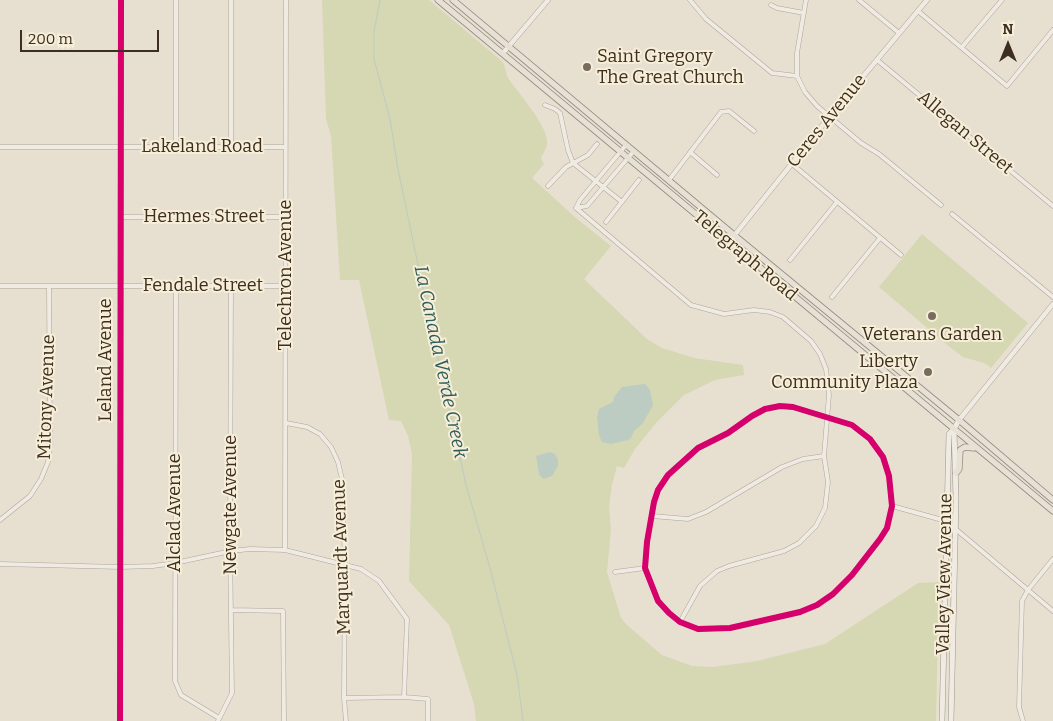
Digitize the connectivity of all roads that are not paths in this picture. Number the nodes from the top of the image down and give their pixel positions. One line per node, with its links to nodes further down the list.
1 (121, 0): 29 (street, Leland Avenue)
2 (176, 0): 30 (street)
3 (231, 0): 31 (street)
4 (286, 0): 32 (street, Telechron Avenue)
5 (438, 0): 20 (main road, Telegraph Road)
6 (453, 0): 18 (main road, Telegraph Road)
7 (548, 0): 18 (street)
8 (690, 0): 22 (street)
9 (806, 0): 15 (street)
10 (859, 0): 17 (street)
11 (927, 0): 14 (street, Ceres Avenue)
12 (1002, 0): 19 (street)
13 (771, 5): 15 (street)
14 (918, 11): 17 (street, Ceres Avenue); 19 (street)
15 (804, 13): 22 (street)
16 (1053, 30): 19 (street)
17 (898, 33): 21 (street, Ceres Avenue)
18 (509, 46): 20 (street); 27 (main road, Telegraph Road)
19 (962, 47)
20 (503, 53): 33 (main road, Telegraph Road)
21 (877, 60): 24 (street, Ceres Avenue); 48 (street, Allegan Street)
22 (797, 76): 24 (street)
23 (545, 105): 37 (street)
24 (830, 116): 38 (street, Ceres Avenue); 47 (street)
25 (754, 131): 35 (street)
26 (597, 144): 37 (street)
27 (626, 145): 33 (street); 34 (main road, Telegraph Road)
28 (0, 147): 29 (street, Lakeland Road)
29 (121, 147): 30 (street, Lakeland Road); 51 (street, Leland Avenue)
30 (176, 147): 31 (street, Lakeland Road)
31 (231, 147): 32 (street, Lakeland Road)
32 (285, 147): 52 (street, Telechron Avenue)
33 (620, 151): 36 (main road, Telegraph Road); 42 (street)
34 (634, 151): 36 (street); 41 (main road, Telegraph Road)
35 (690, 152): 39 (street); 41 (street)
36 (628, 157): 44 (street); 56 (main road, Telegraph Road)
37 (573, 162): 42 (street); 43 (street)
38 (792, 164): 46 (street); 54 (street, Ceres Avenue)
39 (717, 175)
40 (639, 180): 45 (street)
41 (669, 180): 54 (main road, Telegraph Road)
42 (596, 181): 44 (street); 49 (street)
43 (548, 186)
44 (604, 186): 45 (street); 49 (street)
45 (622, 202): 53 (street)
46 (837, 202): 55 (street); 58 (street)
47 (940, 205)
48 (1053, 206)
49 (576, 208): 68 (street)
50 (952, 214): 66 (street)
51 (121, 217): 52 (street, Hermes Street); 61 (street, Leland Avenue)
52 (286, 217): 64 (street, Telechron Avenue)
53 (606, 222)
54 (734, 235): 56 (street, Ceres Avenue); 69 (main road, Telegraph Road)
55 (880, 238): 57 (street); 65 (street)
56 (729, 242): 71 (main road, Telegraph Road)
57 (901, 255)
58 (790, 260)
59 (0, 286): 60 (street, Fendale Street)
60 (49, 286): 61 (street, Fendale Street); 79 (street, Mitony Avenue)
61 (121, 286): 62 (street, Fendale Street); 88 (street, Leland Avenue)
62 (176, 286): 63 (street, Fendale Street); 85 (street, Alclad Avenue)
63 (231, 286): 64 (street, Fendale Street); 83 (street, Newgate Avenue)
64 (284, 286): 70 (street, Telechron Avenue)
65 (832, 296)
66 (1053, 297)
67 (1053, 304): 69 (street, Valley View Avenue)
68 (828, 418): 73 (street); 76 (street); 78 (street)
69 (959, 420): 71 (main road, Valley View Avenue); 75 (main road, Telegraph Road)
70 (286, 423): 82 (street, Telechron Avenue); 87 (street, Marquardt Avenue)
71 (954, 429): 72 (main road, Telegraph Road); 74 (main road, Valley View Avenue); 80 (main road, Valley View Avenue)
72 (981, 452): 74 (main road); 77 (main road, Telegraph Road)
73 (824, 456): 78 (street); 94 (street)
74 (956, 473): 81 (main road, Valley View Avenue)
75 (1053, 500)
76 (892, 506): 80 (street); 94 (street)
77 (1053, 511)
78 (652, 516): 89 (street)
79 (0, 520)
80 (946, 521): 81 (street); 102 (main road, Valley View Avenue)
81 (956, 528): 91 (street); 103 (main road, Valley View Avenue)
82 (286, 550): 83 (street); 87 (street)
83 (231, 551): 85 (street); 92 (street, Newgate Avenue)
84 (1053, 559): 91 (street)
85 (175, 563): 88 (street); 97 (street, Alclad Avenue)
86 (0, 564): 88 (street)
87 (345, 564): 95 (street, Marquardt Avenue); 96 (street)
88 (120, 567): 98 (street, Leland Avenue)
89 (645, 568): 90 (street); 94 (street)
90 (615, 572)
91 (1028, 590): 93 (street); 104 (street)
92 (231, 610): 97 (street, Newgate Avenue); 99 (street)
93 (1053, 611)
94 (680, 622)
95 (344, 698): 96 (street); 100 (street, Marquardt Avenue)
96 (404, 698): 101 (street)
97 (218, 720)
98 (120, 721)
99 (284, 721)
100 (346, 721)
101 (428, 721)
102 (942, 721)
103 (951, 721)
104 (1023, 721)

